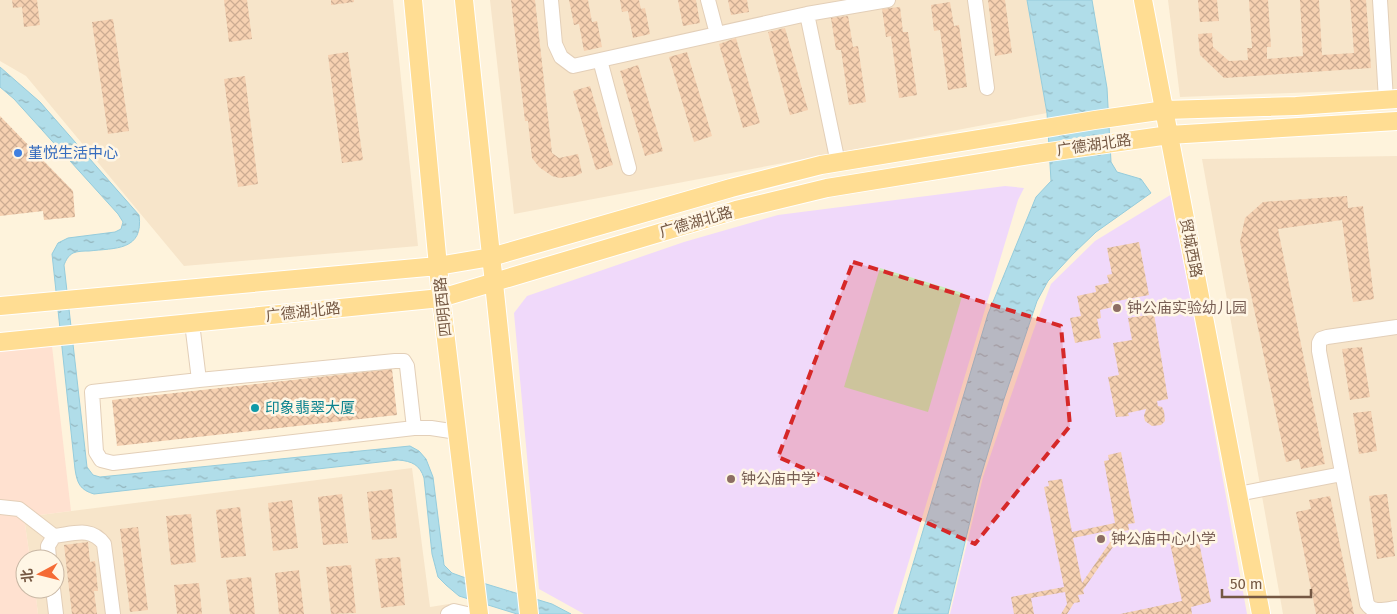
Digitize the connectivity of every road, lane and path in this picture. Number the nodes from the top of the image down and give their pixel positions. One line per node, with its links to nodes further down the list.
1 (413, 0): 20 (main road, 四明西路)
2 (464, 0): 19 (main road)
3 (551, 0): 11 (lane)
4 (708, 0): 10 (lane)
5 (888, 0): 9 (lane)
6 (975, 0): 12 (lane)
7 (1144, 0): 14 (main road, 贸城西路)
8 (1380, 0): 13 (lane)
9 (807, 14): 10 (lane); 17 (lane)
10 (717, 34): 11 (lane)
11 (600, 60): 18 (lane)
12 (987, 88)
13 (1391, 100): 14 (main road, 广德湖北路)
14 (1165, 110): 16 (main road, 贸城西路); 17 (main road, 广德湖北路)
15 (1397, 121): 16 (main road, 广德湖北路)
16 (1169, 135): 21 (main road, 广德湖北路); 31 (main road, 贸城西路)
17 (838, 162): 19 (main road, 广德湖北路)
18 (629, 168)
19 (491, 256): 20 (main road, 广德湖北路); 21 (main road)
20 (438, 266): 22 (main road, 四明西路); 23 (main road, 广德湖北路)
21 (494, 282): 22 (main road, 广德湖北路); 41 (main road)
22 (441, 298): 24 (main road, 广德湖北路); 29 (main road, 四明西路)
23 (0, 306)
24 (192, 323): 26 (main road, 广德湖北路); 27 (lane)
25 (1397, 328): 30 (lane)
26 (0, 342)
27 (199, 380): 28 (lane); 28 (lane)
28 (414, 428): 29 (lane)
29 (457, 432): 37 (main road, 四明西路)
30 (1342, 474): 31 (lane); 36 (lane)
31 (1238, 494): 42 (main road, 贸城西路)
32 (0, 507): 33 (lane)
33 (54, 536): 34 (lane); 39 (lane)
34 (48, 549)
35 (54, 599): 38 (lane)
36 (1397, 608)
37 (475, 612): 40 (lane)
38 (56, 614)
39 (113, 614)
40 (448, 614)
41 (530, 614)
42 (1261, 614)

